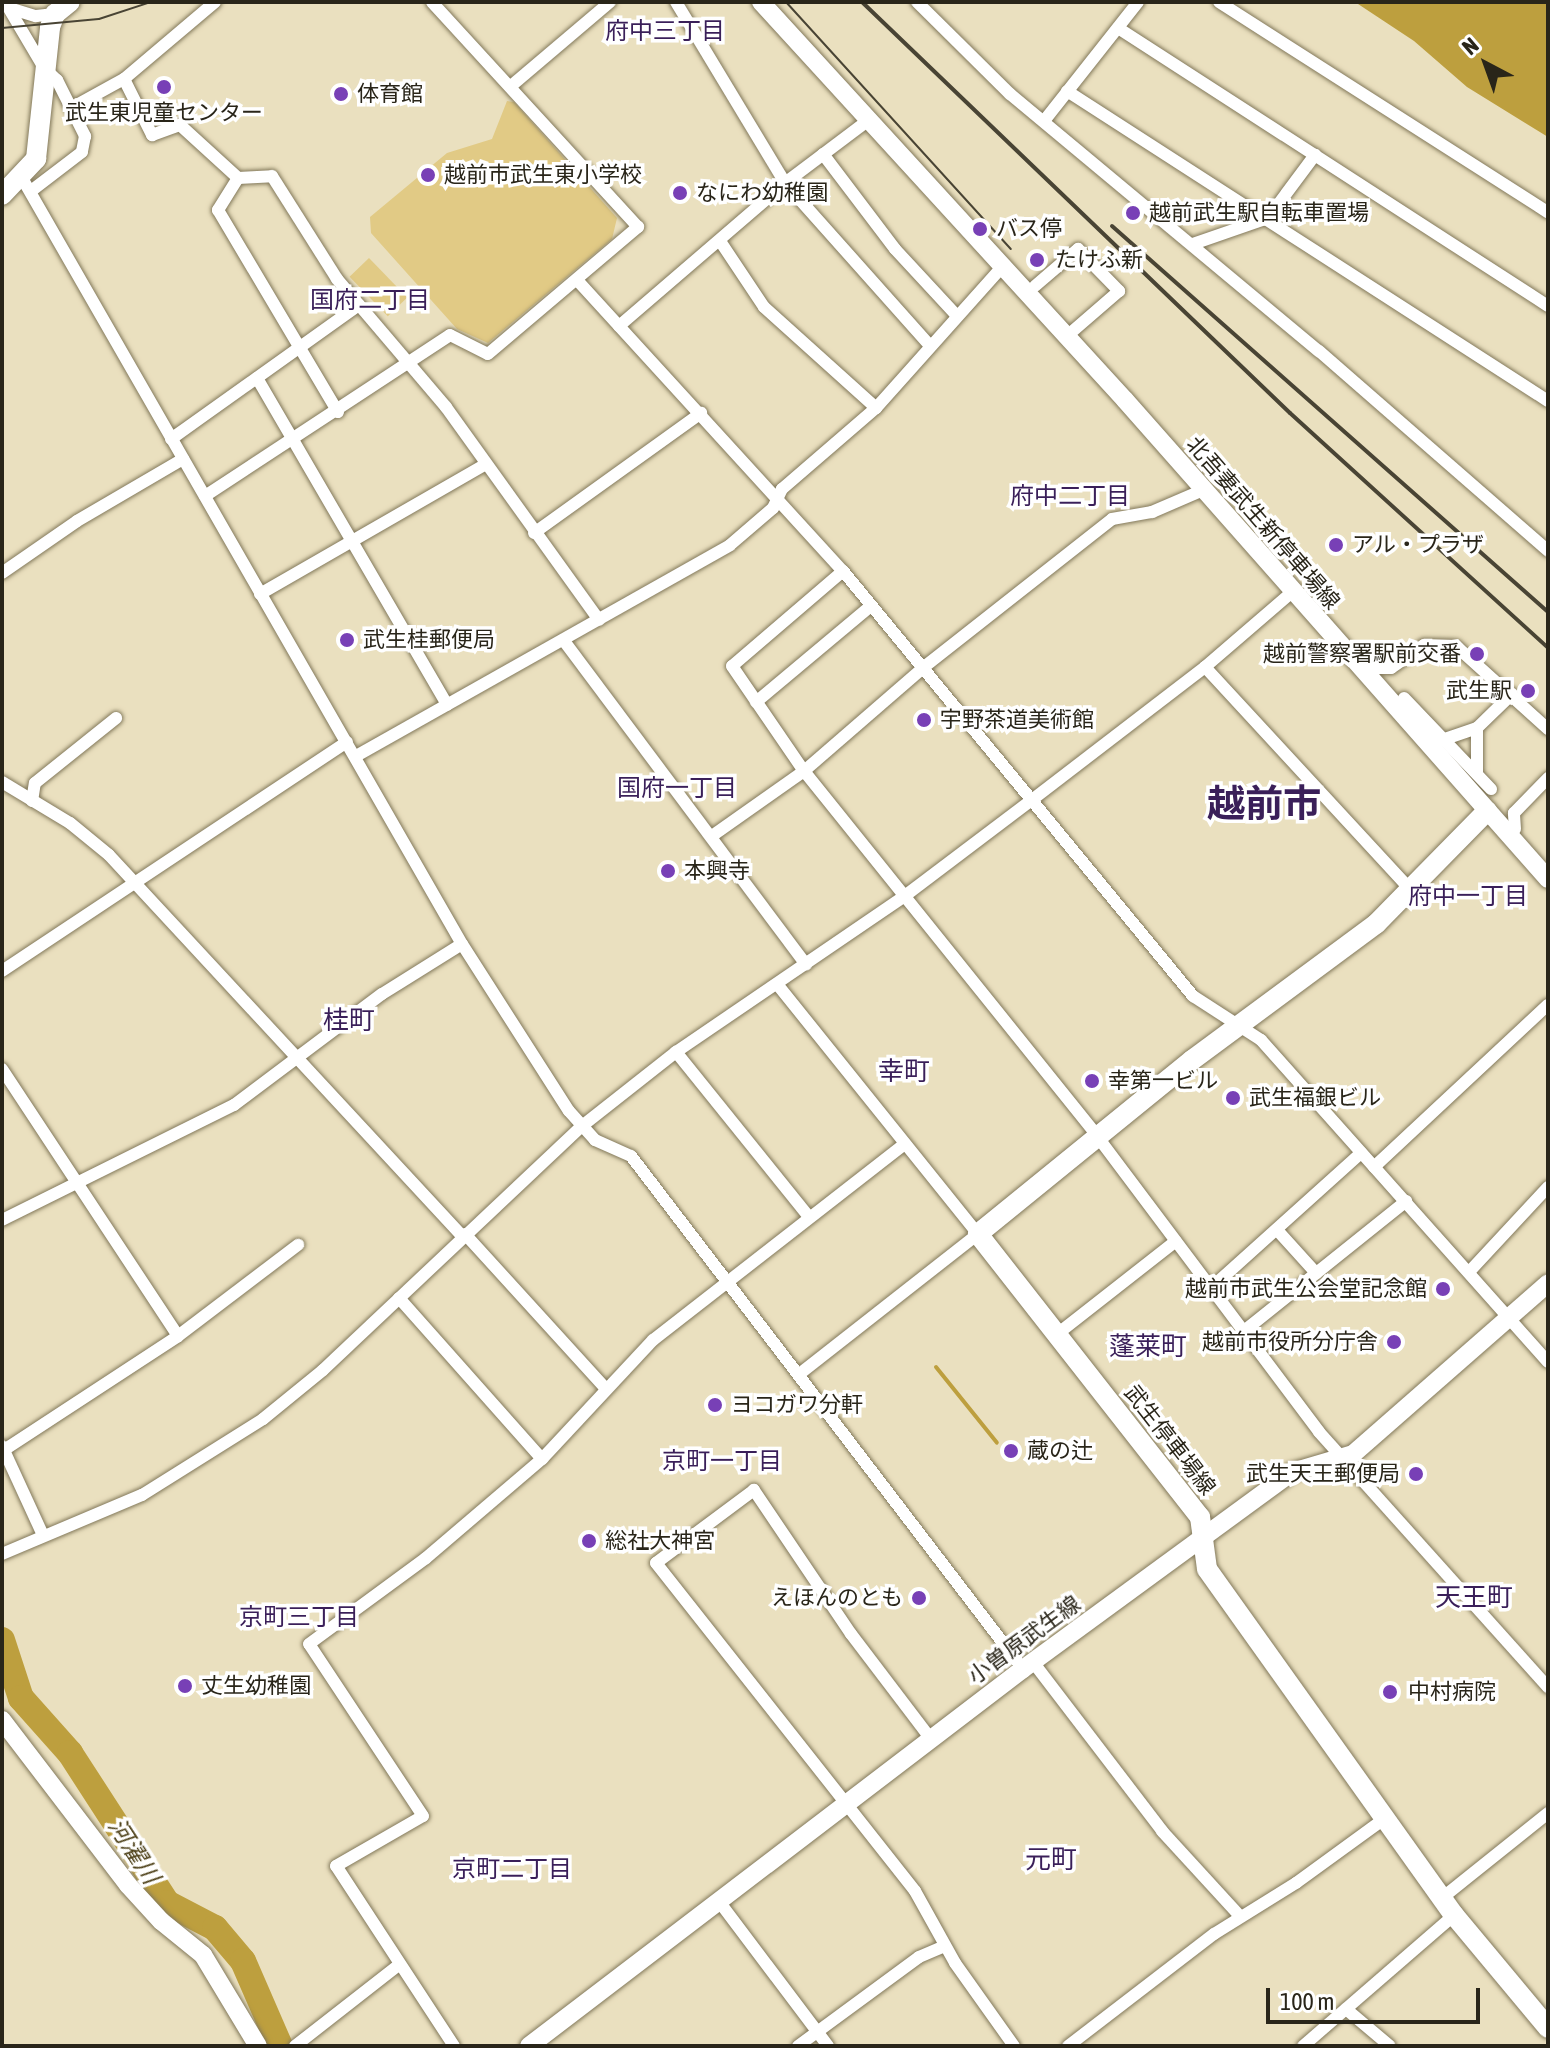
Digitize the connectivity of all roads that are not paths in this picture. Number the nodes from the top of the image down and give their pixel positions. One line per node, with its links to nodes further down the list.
1 (215, 2): 13 (street)
2 (432, 2): 14 (street)
3 (610, 2): 14 (street)
4 (676, 2): 22 (street)
5 (761, 2): 17 (main road, 北吾妻武生新停車場線)
6 (917, 2): 18 (street)
7 (1138, 2): 11 (street)
8 (1219, 2): 25 (street)
9 (7, 5): 10 (street); 12 (street)
10 (62, 8): 12 (main road)
11 (1118, 28): 15 (street); 20 (street)
12 (44, 68): 16 (street); 23 (main road)
13 (124, 79): 16 (street); 21 (street)
14 (511, 86): 30 (street)
15 (1067, 91): 18 (street); 26 (street)
16 (73, 107): 23 (street)
17 (870, 119): 19 (street); 29 (main road, 北吾妻武生新停車場線)
18 (1044, 121): 28 (street)
19 (823, 154): 22 (street); 34 (street)
20 (1315, 155): 26 (street); 33 (street)
21 (238, 178): 32 (street); 38 (street)
22 (785, 183): 27 (street); 37 (street)
23 (26, 184): 24 (main road); 45 (street)
24 (2, 195)
25 (1548, 212)
26 (1268, 218): 28 (street); 41 (street)
27 (720, 241): 35 (street); 42 (street)
28 (1193, 244): 54 (street)
29 (1002, 267): 34 (street); 49 (main road, 北吾妻武生新停車場線)
30 (577, 280): 35 (street); 39 (street)
31 (1035, 286): 36 (street)
32 (359, 305): 38 (street); 39 (street)
33 (1548, 306)
34 (957, 316): 37 (street)
35 (619, 326): 44 (street)
36 (1074, 330)
37 (930, 346): 42 (street)
38 (298, 349): 40 (street); 43 (street)
39 (411, 364): 43 (street); 48 (street)
40 (257, 378): 45 (street); 46 (street)
41 (1548, 401)
42 (876, 408): 50 (street)
43 (338, 412): 46 (street)
44 (701, 413): 50 (street); 52 (street)
45 (171, 439): 47 (street)
46 (295, 441): 51 (street); 53 (street)
47 (183, 459): 51 (street); 56 (street)
48 (486, 464): 52 (street); 53 (street)
49 (1203, 490): 57 (main road, 北吾妻武生新停車場線); 62 (street)
50 (777, 495): 55 (street); 60 (street)
51 (205, 496): 58 (street)
52 (534, 533): 60 (street)
53 (354, 540): 58 (street); 68 (street)
54 (1548, 551)
55 (843, 571): 59 (street); 67 (street)
56 (2, 573)
57 (1291, 593): 63 (street); 82 (main road, 北吾妻武生新停車場線)
58 (260, 594): 73 (street)
59 (871, 606): 62 (street); 67 (street)
60 (599, 620): 61 (street)
61 (564, 641): 68 (street); 84 (street)
62 (924, 667): 75 (street); 80 (street)
63 (1205, 667): 80 (street); 87 (street)
64 (1367, 668): 65 (street)
65 (1512, 694): 70 (street); 71 (street)
66 (1404, 698): 72 (street)
67 (756, 702): 75 (street)
68 (447, 705): 74 (street)
69 (116, 718): 81 (street)
70 (1477, 728): 72 (street); 76 (street)
71 (1548, 729)
72 (1442, 740): 76 (street)
73 (347, 742): 74 (street); 86 (street)
74 (356, 756): 89 (street)
75 (804, 771): 84 (street); 88 (street)
76 (1479, 776): 79 (street)
77 (1548, 778): 83 (street)
78 (2, 782): 81 (street)
79 (1491, 789)
80 (1033, 799): 88 (street); 94 (street)
81 (32, 801): 86 (street)
82 (1487, 811): 85 (main road, 北吾妻武生新停車場線); 87 (main road)
83 (1515, 829)
84 (712, 836): 90 (street)
85 (1548, 879)
86 (133, 882): 91 (street); 96 (street)
87 (1412, 891): 94 (main road)
88 (906, 895): 90 (street); 99 (street)
89 (462, 944): 96 (street); 98 (street)
90 (806, 964): 92 (street)
91 (2, 971)
92 (777, 984): 95 (street); 100 (street)
93 (1548, 1005): 102 (street)
94 (1238, 1027): 99 (main road); 101 (street)
95 (676, 1052): 98 (street); 106 (street)
96 (296, 1058): 103 (street); 110 (street)
97 (2, 1069): 103 (street)
98 (582, 1126): 110 (street); 115 (street)
99 (1097, 1136): 109 (main road); 111 (street)
100 (905, 1144): 106 (street); 109 (street)
101 (1361, 1153): 102 (street); 108 (street)
102 (1374, 1167): 105 (street)
103 (78, 1182): 107 (street); 122 (street)
104 (1548, 1187): 113 (street)
105 (1406, 1201): 113 (street); 114 (street)
106 (809, 1217): 115 (street)
107 (2, 1220)
108 (1278, 1231): 114 (street); 117 (street)
109 (978, 1234): 121 (main road, 武生停車場線); 124 (street)
110 (463, 1235): 118 (street); 125 (street)
111 (1176, 1241): 117 (street); 121 (street)
112 (298, 1245): 122 (street)
113 (1469, 1272): 119 (street)
114 (1316, 1273): 120 (street)
115 (729, 1278): 124 (street); 125 (street)
116 (1548, 1283): 119 (main road, 小曽原武生線)
117 (1211, 1288): 120 (street)
118 (399, 1298): 128 (street); 129 (street)
119 (1509, 1317): 123 (street); 127 (main road, 小曽原武生線)
120 (1244, 1331): 127 (street)
121 (1056, 1335): 130 (main road, 武生停車場線)
122 (178, 1336): 126 (street)
123 (1548, 1362)
124 (801, 1373): 132 (street)
125 (606, 1389): 128 (street)
126 (3, 1448): 129 (street)
127 (1343, 1458): 130 (main road, 小曽原武生線); 133 (street)
128 (542, 1459): 143 (street)
129 (42, 1533): 131 (street)
130 (1205, 1538): 132 (main road, 小曽原武生線); 138 (main road, 武生停車場線)
131 (2, 1554)
132 (1028, 1665): 135 (main road, 小曽原武生線); 141 (street)
133 (1548, 1687)
134 (2, 1720): 147 (main road)
135 (931, 1739): 136 (main road, 小曽原武生線); 136 (street)
136 (845, 1803): 139 (main road, 小曽原武生線); 142 (street)
137 (1548, 1813): 140 (street)
138 (1384, 1819): 140 (main road, 武生停車場線); 141 (street)
139 (718, 1900): 146 (street); 150 (main road, 小曽原武生線)
140 (1448, 1907): 144 (street); 145 (main road, 武生停車場線)
141 (1240, 1916): 154 (street)
142 (945, 1946): 146 (street); 153 (street)
143 (400, 1964): 148 (street); 149 (street)
144 (1346, 2009): 155 (street); 156 (street)
145 (1548, 2028)
146 (816, 2032): 151 (street); 152 (street)
147 (258, 2046)
148 (295, 2046)
149 (454, 2046)
150 (529, 2046)
151 (798, 2046)
152 (828, 2046)
153 (1014, 2046)
154 (1068, 2046)
155 (1303, 2046)
156 (1390, 2046)

